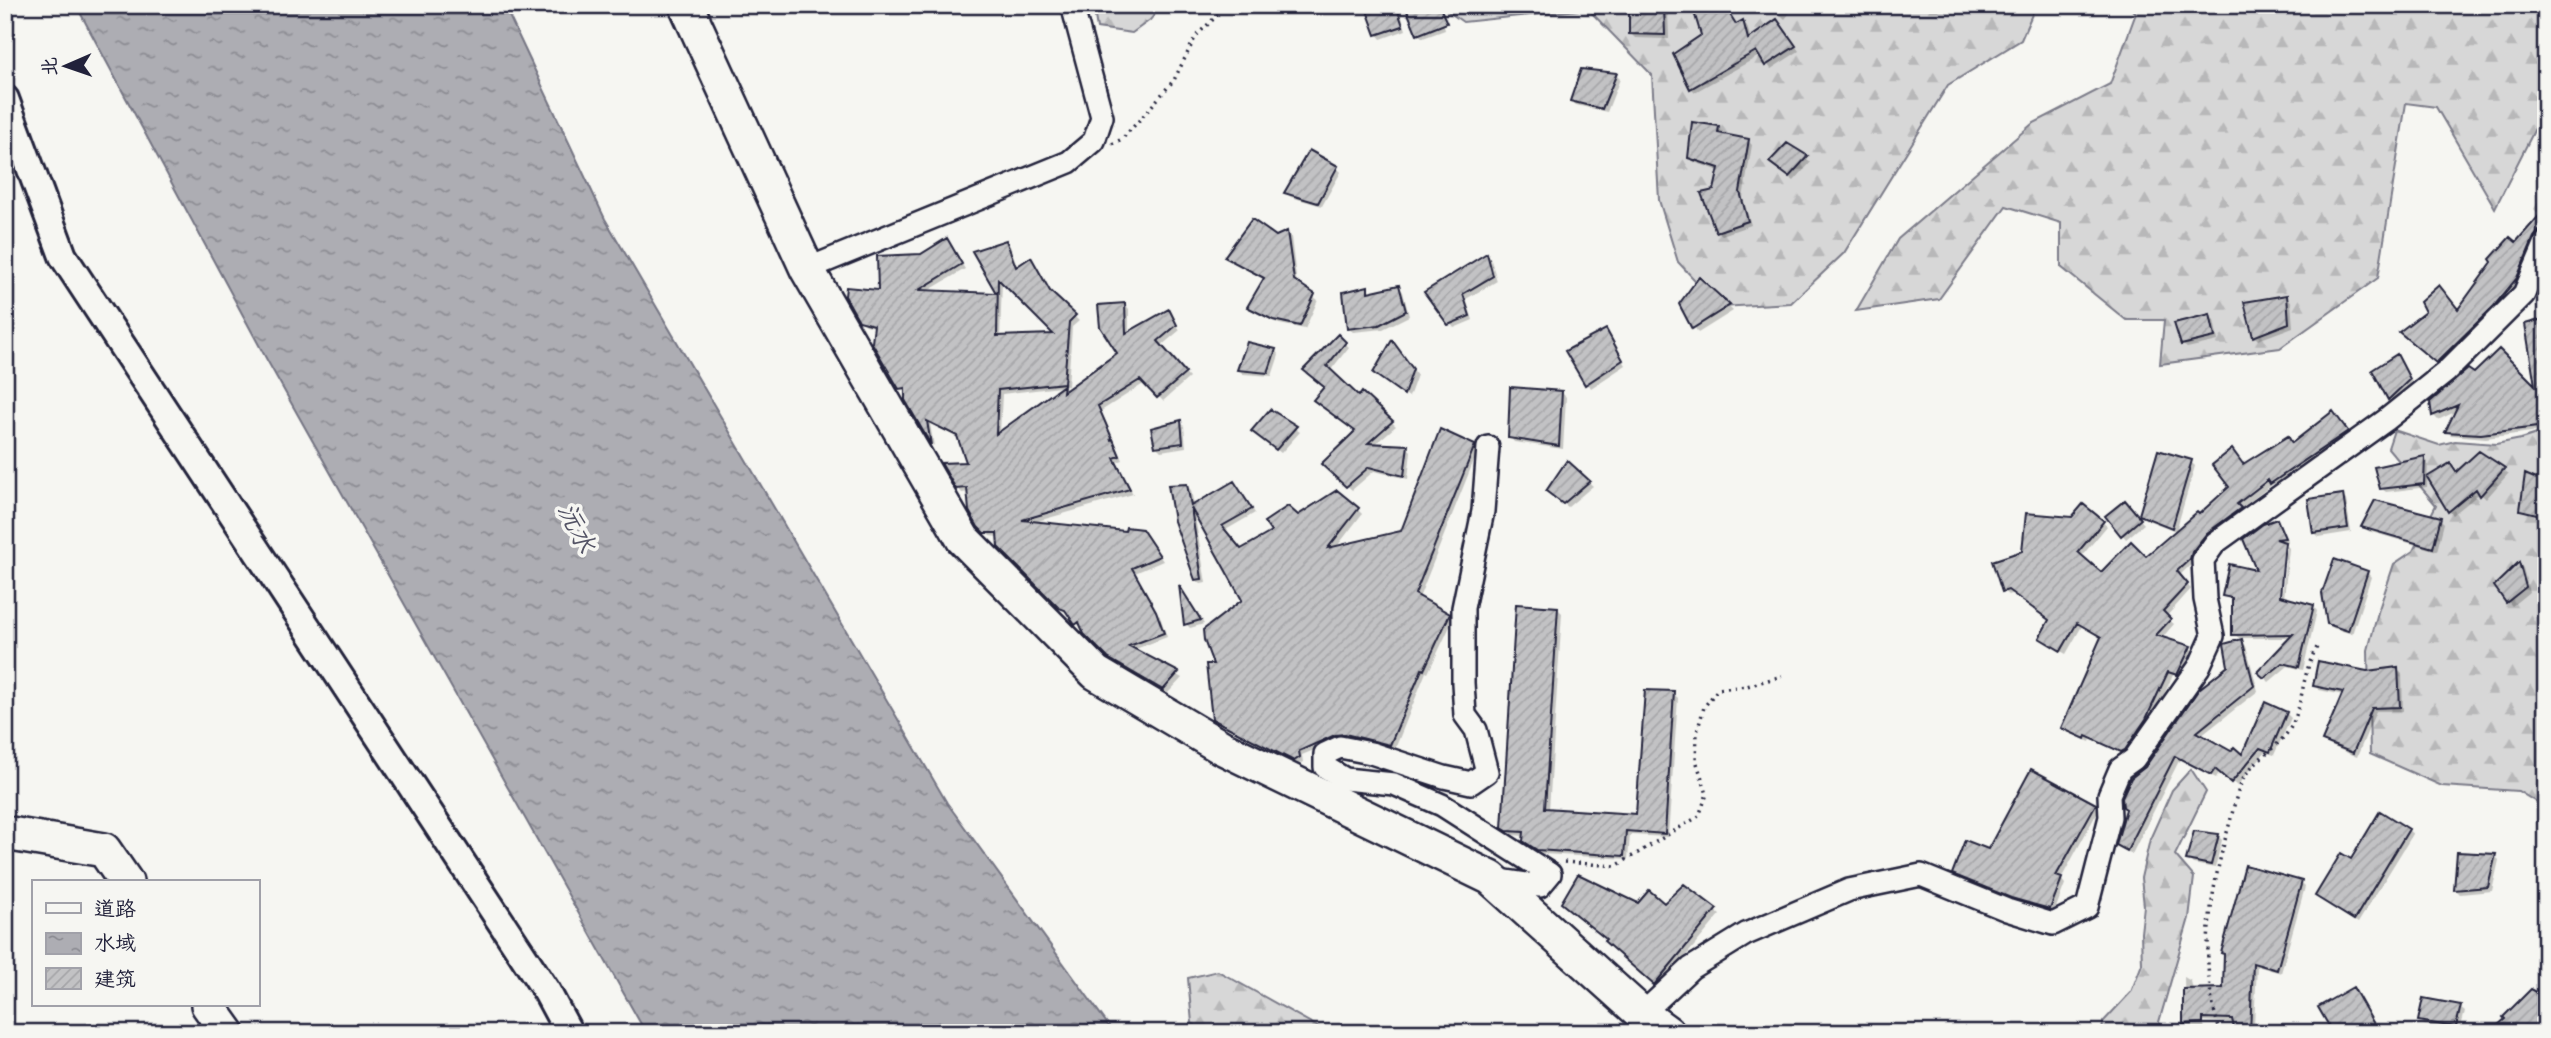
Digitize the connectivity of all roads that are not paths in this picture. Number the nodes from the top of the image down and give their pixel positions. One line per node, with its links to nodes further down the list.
1 (686, 5): 5 (main road)
2 (1072, 5): 5 (street)
3 (5, 99): 10 (street)
4 (2546, 242): 12 (street)
5 (807, 269): 8 (main road)
6 (1488, 447): 8 (street)
7 (5, 833): 9 (main road)
8 (1491, 878): 12 (main road)
9 (125, 880)
10 (547, 992): 14 (street); 15 (street)
11 (209, 1006): 13 (main road)
12 (1655, 1023)
13 (228, 1033)
14 (556, 1033)
15 (569, 1033)

